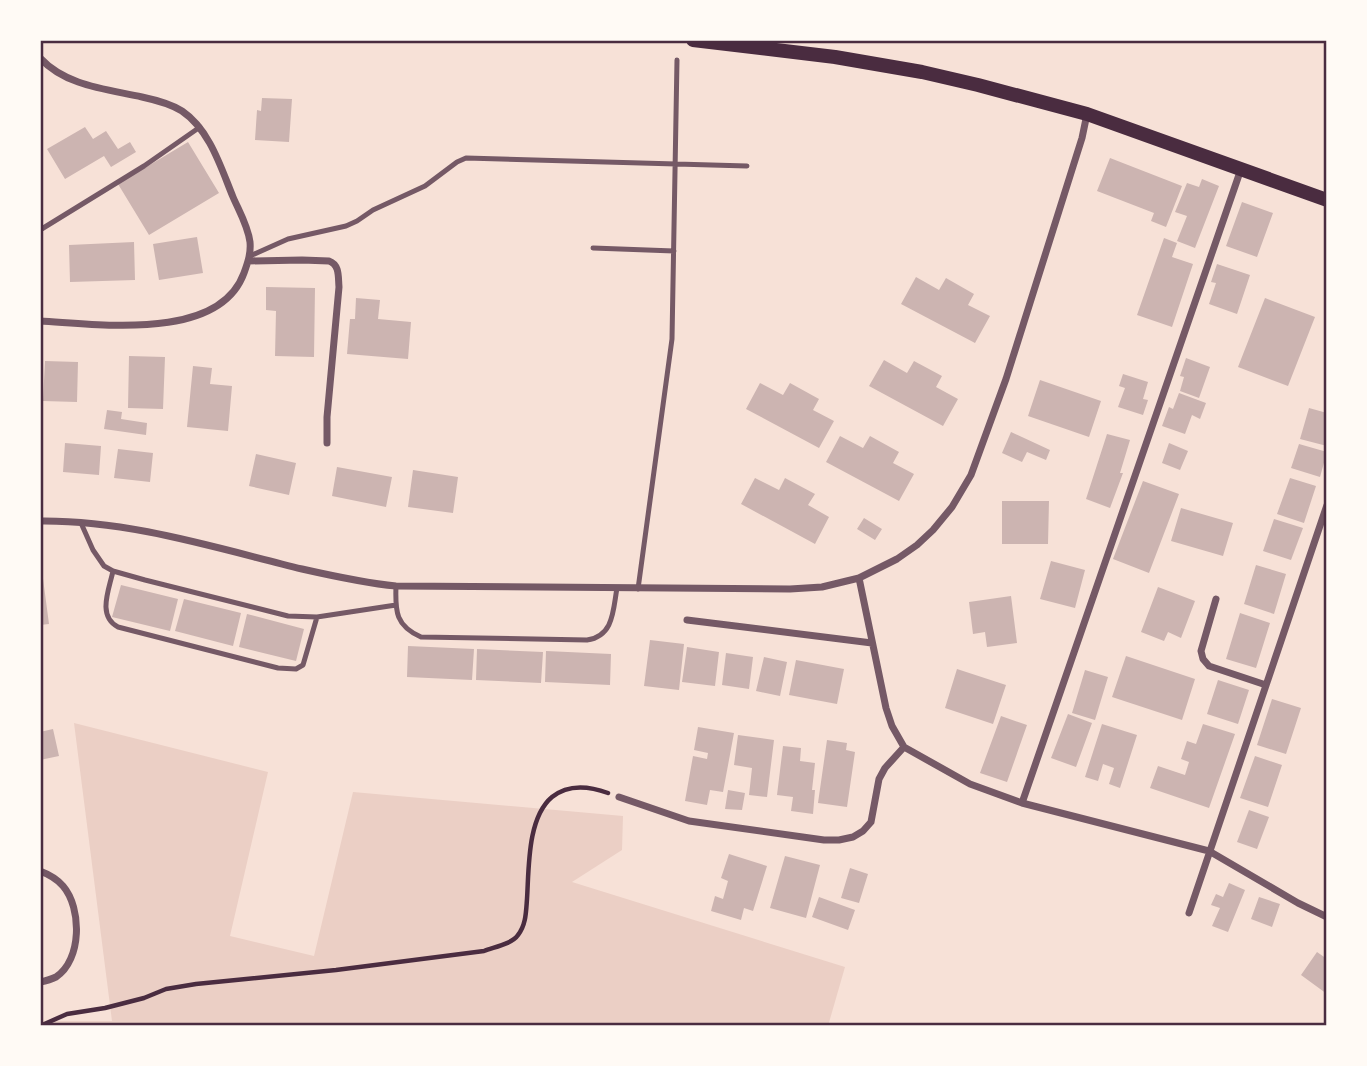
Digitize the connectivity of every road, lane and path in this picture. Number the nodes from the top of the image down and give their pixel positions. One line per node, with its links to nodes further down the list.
1 (693, 40): 4 (main road)
2 (40, 58): 5 (street)
3 (677, 60): 6 (lane)
4 (1087, 114): 8 (main road); 20 (street)
5 (200, 127): 10 (lane); 13 (street)
6 (675, 164): 7 (lane); 12 (lane); 13 (lane)
7 (747, 166)
8 (1241, 169): 9 (main road); 32 (street)
9 (1327, 200)
10 (40, 230)
11 (593, 248): 12 (lane)
12 (674, 251): 23 (lane)
13 (249, 259): 14 (street); 15 (street)
14 (40, 321)
15 (327, 443)
16 (1327, 505): 29 (street)
17 (40, 522): 18 (street)
18 (81, 523): 19 (lane); 21 (street)
19 (113, 571): 26 (lane); 26 (lane)
20 (859, 578): 23 (street); 28 (street)
21 (396, 586): 22 (street); 25 (lane)
22 (617, 589): 23 (street); 25 (lane)
23 (638, 589)
24 (1216, 599): 29 (street)
25 (396, 605): 26 (lane)
26 (317, 617)
27 (687, 620): 28 (street)
28 (872, 643): 30 (street)
29 (1266, 685): 33 (street)
30 (904, 747): 31 (street); 32 (street)
31 (619, 797): 38 (path)
32 (1022, 803): 33 (street)
33 (1209, 851): 35 (street); 36 (street)
34 (40, 871): 37 (street)
35 (1189, 913)
36 (1327, 917)
37 (40, 982)
38 (40, 1026)

